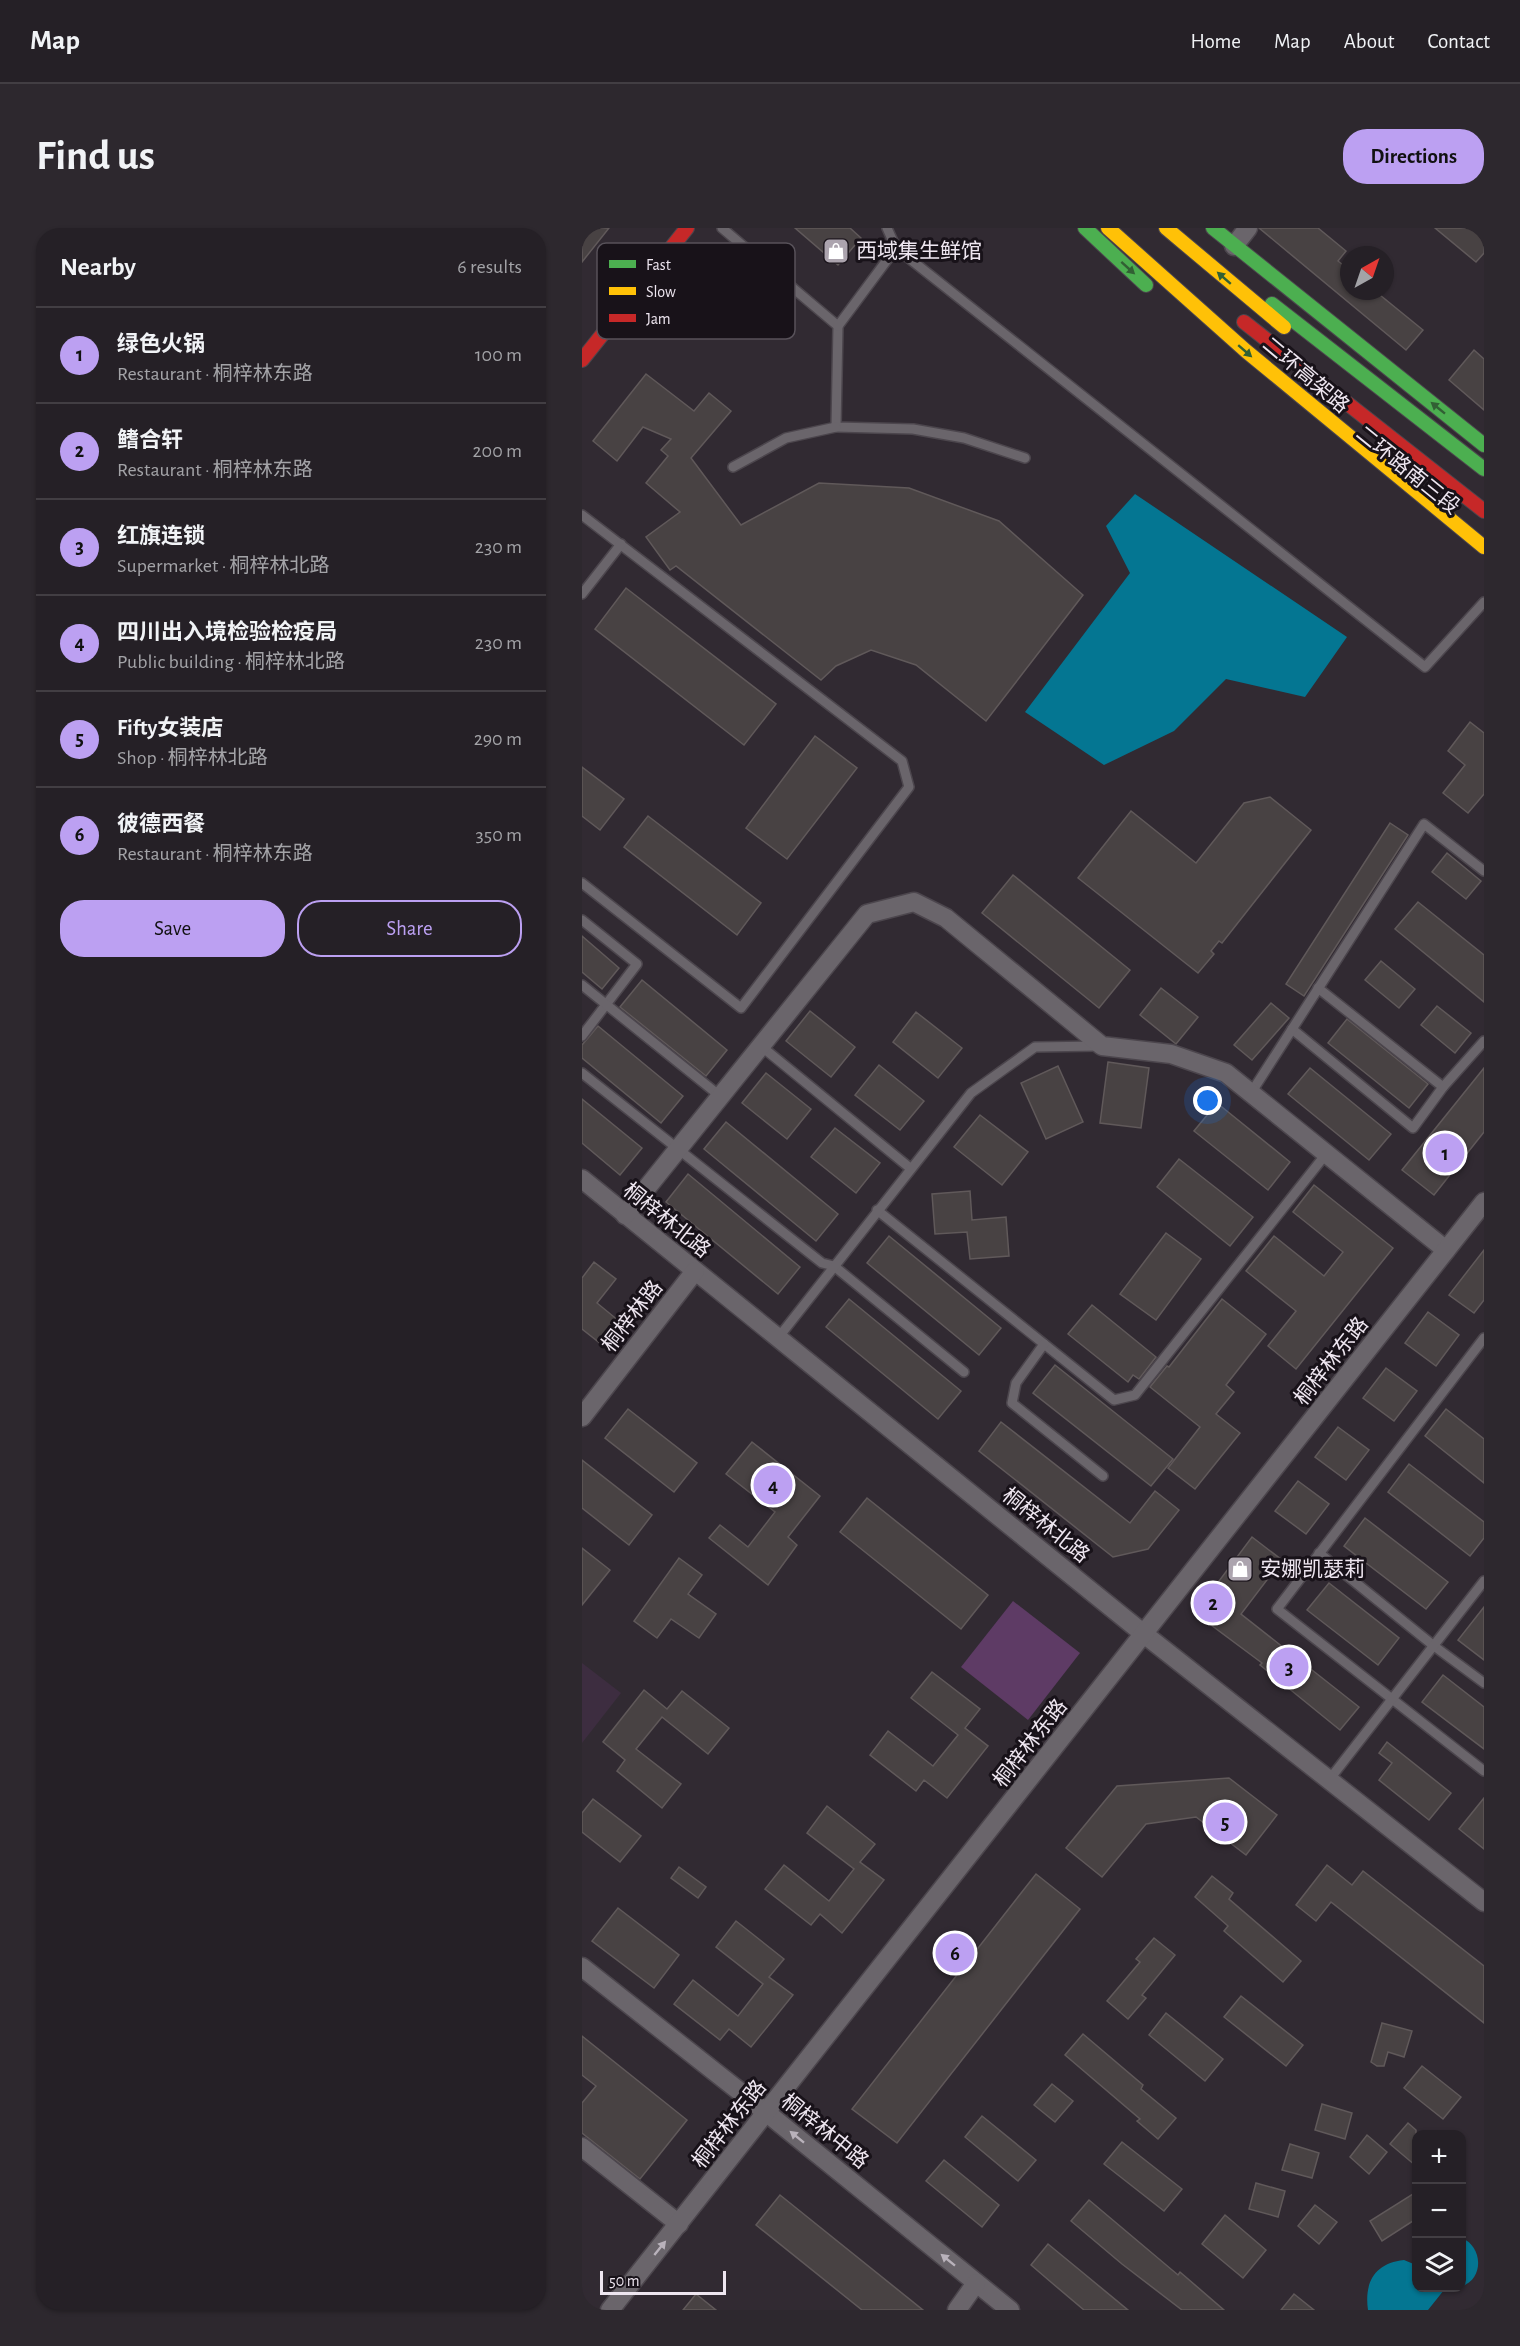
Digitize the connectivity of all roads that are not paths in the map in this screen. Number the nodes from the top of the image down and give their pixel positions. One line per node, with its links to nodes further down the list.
1 (687, 228): 12 (main road)
2 (722, 228): 13 (lane)
3 (887, 228): 14 (lane)
4 (1085, 228): 19 (main road, one-way to 19)
5 (1108, 228): 36 (main road, 二环高架路, one-way to 36)
6 (1117, 228): 34 (main road)
7 (1125, 228): 16 (main road)
8 (1166, 228): 31 (main road, one-way to 8)
9 (1185, 228): 15 (main road); 30 (main road)
10 (1213, 228): 15 (main road)
11 (1248, 228): 15 (street)
12 (674, 243)
13 (740, 243)
14 (896, 248): 21 (lane); 39 (lane)
15 (1228, 251): 26 (main road, one-way to 15)
16 (1171, 264)
17 (795, 290): 21 (lane)
18 (1267, 291): 28 (main road, 二环高架路)
19 (1156, 294)
20 (1235, 315): 32 (main road)
21 (838, 326): 25 (lane)
22 (589, 338): 24 (main road)
23 (1218, 345): 37 (main road, 二环路南三段)
24 (582, 360)
25 (836, 427): 27 (lane); 29 (lane)
26 (1484, 445)
27 (1025, 458)
28 (1484, 462)
29 (733, 467)
30 (1484, 469)
31 (1484, 483)
32 (1484, 511)
33 (582, 514): 35 (lane)
34 (1484, 528)
35 (621, 544): 38 (lane); 41 (lane)
36 (1484, 547)
37 (1484, 559)
38 (582, 594)
39 (1484, 602)
40 (1484, 871): 44 (lane)
41 (582, 883)
42 (582, 920): 45 (lane)
43 (582, 985): 45 (lane)
44 (1318, 988): 46 (lane); 52 (lane)
45 (606, 1004): 47 (lane); 54 (lane)
46 (1292, 1029): 52 (lane); 53 (lane)
47 (582, 1036)
48 (1484, 1041): 52 (lane)
49 (761, 1046): 50 (street); 54 (street); 57 (lane)
50 (1102, 1046): 53 (street); 57 (lane)
51 (582, 1073): 55 (lane)
52 (1443, 1087)
53 (1251, 1093): 56 (street)
54 (720, 1096): 55 (street)
55 (678, 1150): 61 (street); 63 (lane)
56 (1326, 1154): 62 (street); 67 (lane)
57 (910, 1168): 60 (lane)
58 (582, 1179): 61 (street, 桐梓林北路)
59 (1484, 1202): 62 (street, 桐梓林东路)
60 (877, 1210): 63 (lane); 67 (lane)
61 (625, 1215): 64 (street, 桐梓林北路)
62 (1446, 1250): 73 (street, 桐梓林东路)
63 (834, 1266): 65 (lane); 68 (lane)
64 (695, 1271): 65 (street, 桐梓林北路); 69 (street, 桐梓林路)
65 (778, 1338): 73 (street, 桐梓林北路)
66 (1484, 1338): 71 (lane)
67 (1044, 1344): 70 (lane)
68 (964, 1372)
69 (582, 1416)
70 (1103, 1476)
71 (1319, 1553): 74 (lane); 76 (lane)
72 (1484, 1581): 74 (lane)
73 (1144, 1634): 78 (street, 桐梓林北路); 81 (street, 桐梓林东路)
74 (1434, 1646): 75 (lane); 76 (lane)
75 (1484, 1683)
76 (1391, 1701): 77 (lane); 78 (lane)
77 (1484, 1771)
78 (1329, 1780): 79 (street, 桐梓林北路)
79 (1484, 1902)
80 (582, 1967): 81 (street, 桐梓林中路)
81 (767, 2113): 83 (street, 桐梓林东路); 84 (street, 桐梓林中路, one-way to 81)
82 (582, 2147): 83 (street)
83 (679, 2224): 85 (street, 桐梓林东路, one-way to 83)
84 (976, 2283): 86 (street); 87 (street, 桐梓林中路)
85 (610, 2310)
86 (957, 2310)
87 (1010, 2310)

